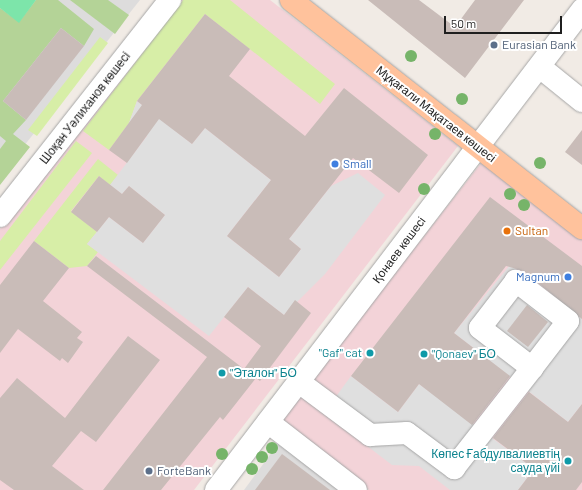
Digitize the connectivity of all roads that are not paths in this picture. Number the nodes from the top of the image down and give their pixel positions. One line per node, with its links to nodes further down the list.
1 (170, 0): 7 (street, Шоқан Уәлиханов көшесі)
2 (291, 0): 6 (main road, Мұқағали Мақатаев көшесі)
3 (582, 10): 4 (street, Қонаев көшесі)
4 (540, 67): 5 (street); 6 (street, Қонаев көшесі)
5 (582, 101)
6 (479, 147): 8 (main road, Мұқағали Мақатаев көшесі); 10 (street, Қонаев көшесі)
7 (0, 216)
8 (582, 228)
9 (532, 368): 10 (street)
10 (299, 382): 11 (street, Қонаев көшесі)
11 (268, 422): 12 (street, Қонаев көшесі); 13 (street)
12 (216, 490)
13 (356, 490)

